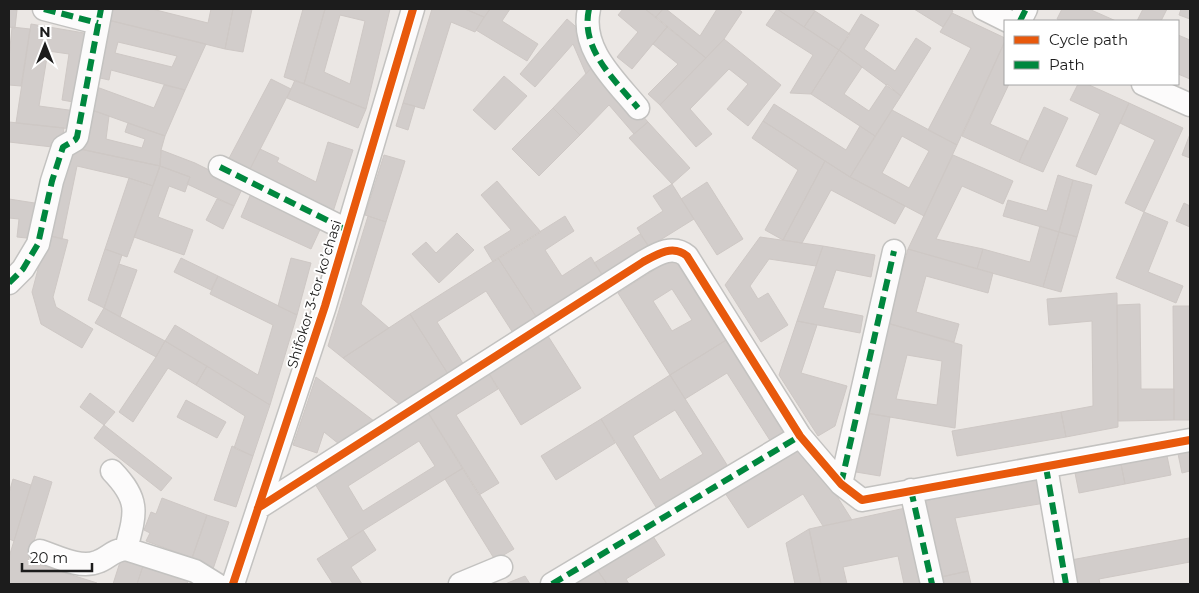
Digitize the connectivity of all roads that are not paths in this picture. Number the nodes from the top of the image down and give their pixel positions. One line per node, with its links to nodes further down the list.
1 (44, 9): 5 (street)
2 (413, 9): 11 (street, Shifokor 3-tor koʼchasi)
3 (589, 9): 9 (street)
4 (984, 9): 6 (street)
5 (100, 16): 13 (street)
6 (1006, 20)
7 (1145, 85): 8 (street)
8 (1190, 105)
9 (638, 108)
10 (220, 167): 11 (street)
11 (347, 230): 20 (street, Shifokor 3-tor koʼchasi)
12 (894, 251): 18 (street)
13 (9, 283)
14 (800, 436): 18 (street); 20 (street); 27 (street)
15 (1190, 440): 16 (street)
16 (1046, 467): 19 (street); 29 (street)
17 (112, 471): 21 (street)
18 (841, 484): 19 (street)
19 (911, 490): 28 (street)
20 (258, 508): 25 (street, Shifokor 3-tor koʼchasi)
21 (126, 549): 22 (street); 24 (street)
22 (40, 551)
23 (501, 567): 26 (street)
24 (216, 584)
25 (233, 584)
26 (460, 584)
27 (552, 584)
28 (932, 584)
29 (1066, 584)

